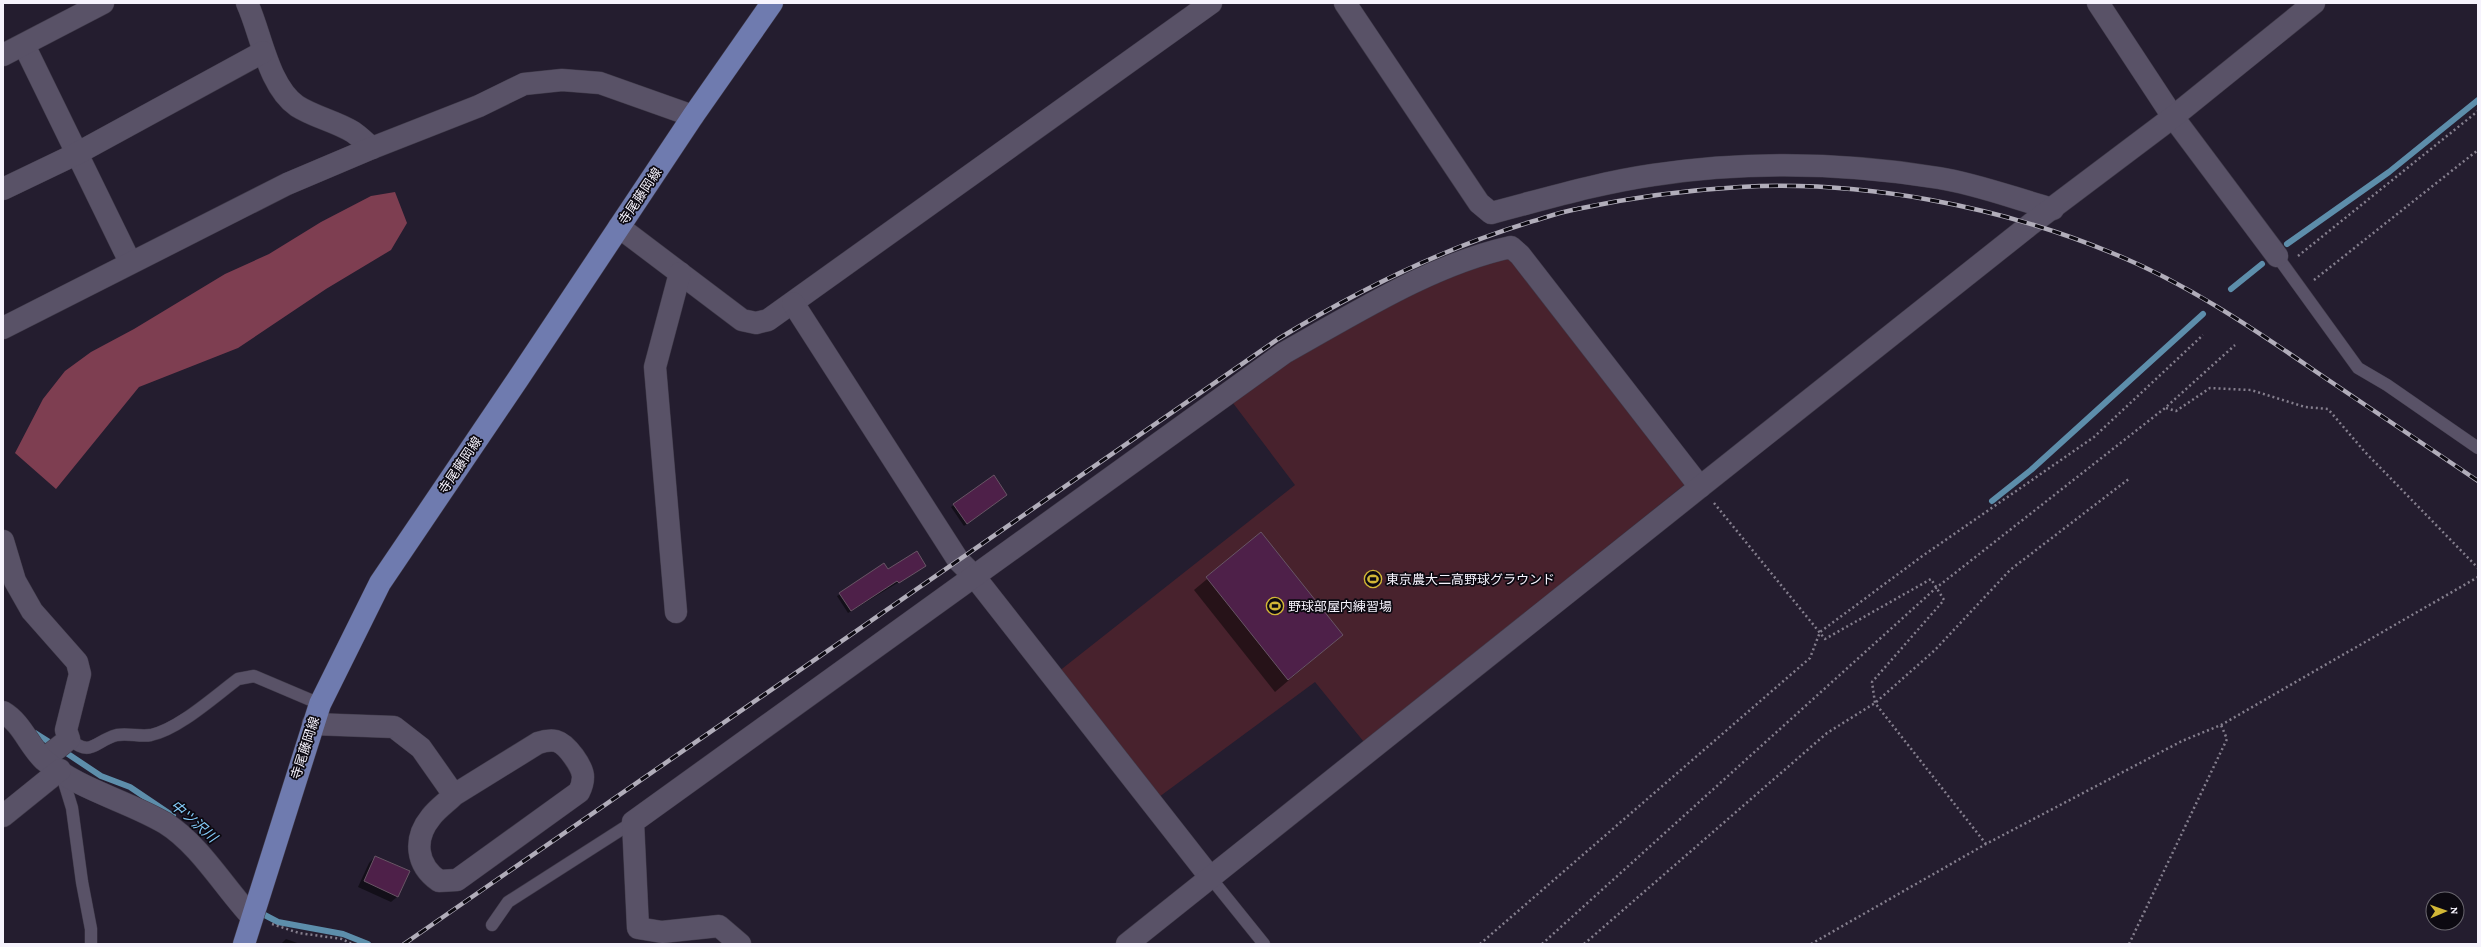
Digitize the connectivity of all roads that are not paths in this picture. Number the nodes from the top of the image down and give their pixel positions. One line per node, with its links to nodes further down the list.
1 (103, 3): 10 (street)
2 (248, 3): 11 (street)
3 (772, 3): 9 (main road, 寺尾藤岡線)
4 (777, 3): 9 (main road, 寺尾藤岡線)
5 (1211, 3): 23 (street)
6 (1345, 3): 18 (street)
7 (2098, 3): 14 (street)
8 (2314, 3): 14 (street)
9 (755, 26): 13 (main road, 寺尾藤岡線)
10 (24, 45): 12 (street); 16 (street)
11 (263, 52): 15 (street); 16 (street)
12 (3, 55)
13 (693, 116): 15 (street); 19 (main road, 寺尾藤岡線)
14 (2173, 116): 18 (street); 20 (street)
15 (372, 148): 21 (street)
16 (76, 154): 17 (street); 21 (street)
17 (3, 189)
18 (2053, 209): 26 (street)
19 (618, 227): 22 (street); 30 (main road, 寺尾藤岡線)
20 (2281, 261): 25 (lane)
21 (130, 262): 24 (street)
22 (680, 274): 23 (street); 29 (street)
23 (793, 302): 28 (street)
24 (3, 328)
25 (2478, 448)
26 (1700, 487): 28 (street); 38 (street)
27 (3, 541): 33 (street)
28 (974, 576): 37 (street); 38 (street)
29 (676, 612)
30 (320, 704): 32 (main road, 寺尾藤岡線); 33 (lane)
31 (3, 712): 34 (street)
32 (313, 724): 35 (street); 40 (main road, 寺尾藤岡線)
33 (69, 739): 34 (street)
34 (52, 765): 36 (street); 40 (street); 41 (lane)
35 (454, 795): 35 (street)
36 (3, 816)
37 (633, 822): 39 (lane); 43 (street)
38 (1210, 877): 44 (street); 45 (lane)
39 (492, 925)
40 (253, 928): 42 (street)
41 (91, 944)
42 (232, 944)
43 (740, 944)
44 (1127, 944)
45 (1264, 944)

